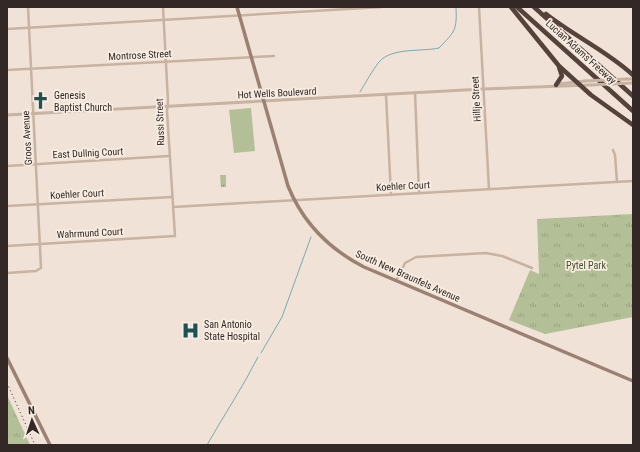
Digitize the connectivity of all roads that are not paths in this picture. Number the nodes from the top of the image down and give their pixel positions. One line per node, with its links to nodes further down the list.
1 (28, 7): 11 (street, Groos Avenue)
2 (163, 7): 10 (street, Russi Street)
3 (237, 7): 9 (main road, South New Braunfels Avenue)
4 (382, 7): 9 (street)
5 (479, 7): 26 (street, Hillje Street)
6 (511, 7): 16 (highway)
7 (517, 7): 32 (highway, Lucian Adams Freeway)
8 (535, 7): 19 (highway); 29 (highway, Lucian Adams Freeway)
9 (239, 15): 10 (street); 14 (main road, South New Braunfels Avenue)
10 (164, 20): 11 (street); 15 (street, Russi Street)
11 (29, 28): 12 (street); 17 (street, Groos Avenue)
12 (7, 29)
13 (274, 56): 14 (street, Montrose Street)
14 (251, 57): 15 (street, Montrose Street); 30 (main road, South New Braunfels Avenue)
15 (166, 61): 17 (street, Montrose Street); 31 (street, Russi Street)
16 (559, 66): 21 (highway); 23 (highway)
17 (31, 69): 18 (street, Montrose Street); 33 (street, Groos Avenue)
18 (7, 70)
19 (633, 75)
20 (633, 79): 21 (street, Hot Wells Boulevard, bridge)
21 (576, 82): 23 (street, Hot Wells Boulevard); 25 (highway)
22 (632, 83): 25 (street, Hot Wells Boulevard, bridge)
23 (556, 84): 24 (street, Hot Wells Boulevard)
24 (548, 86): 25 (street, Hot Wells Boulevard); 26 (street, Hot Wells Boulevard)
25 (581, 86): 35 (highway)
26 (483, 89): 27 (street, Hot Wells Boulevard); 42 (street, Hillje Street)
27 (415, 93): 28 (street, Hot Wells Boulevard); 43 (street)
28 (386, 95): 30 (street, Hot Wells Boulevard); 44 (street)
29 (633, 96)
30 (263, 101): 31 (street, Hot Wells Boulevard); 46 (main road, South New Braunfels Avenue)
31 (167, 106): 33 (street, Hot Wells Boulevard); 37 (street, Russi Street)
32 (633, 111)
33 (34, 114): 34 (street, Hot Wells Boulevard); 38 (street, Groos Avenue)
34 (7, 115)
35 (633, 125)
36 (613, 150): 41 (street)
37 (169, 156): 38 (street, East Dullnig Court); 45 (street, Russi Street)
38 (36, 164): 39 (street, East Dullnig Court); 47 (street, Groos Avenue)
39 (7, 166)
40 (633, 181): 41 (street, Koehler Court)
41 (617, 182): 42 (street, Koehler Court)
42 (489, 189): 43 (street, Koehler Court)
43 (419, 193): 44 (street, Koehler Court)
44 (391, 195): 46 (street, Koehler Court)
45 (172, 196): 47 (street, Koehler Court); 49 (street, Russi Street)
46 (295, 200): 49 (street, Koehler Court); 55 (main road, South New Braunfels Avenue)
47 (38, 204): 48 (street, Koehler Court); 51 (street, Groos Avenue)
48 (7, 206)
49 (173, 207): 50 (street, Russi Street)
50 (174, 236): 51 (street, Wahrmund Court)
51 (40, 244): 52 (street, Wahrmund Court); 54 (street, Groos Avenue)
52 (7, 246)
53 (532, 268): 55 (street)
54 (7, 273)
55 (396, 281): 57 (main road, South New Braunfels Avenue)
56 (7, 358): 58 (main road)
57 (633, 381)
58 (50, 445)

